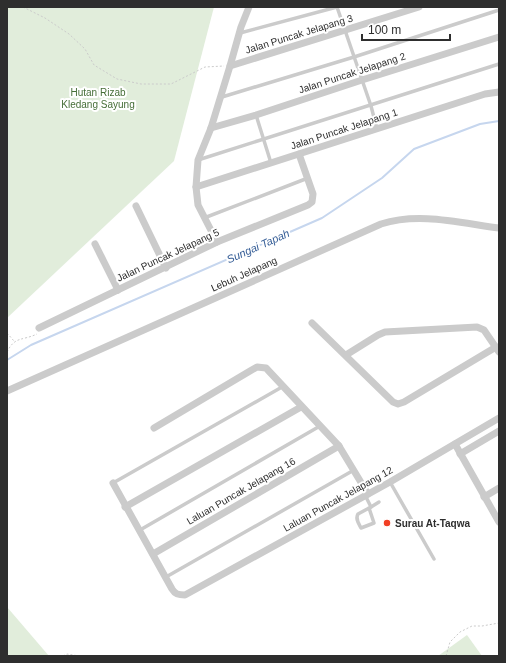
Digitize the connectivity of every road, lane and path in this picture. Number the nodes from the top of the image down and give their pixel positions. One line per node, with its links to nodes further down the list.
1 (23, 7): 11 (path)
2 (249, 7): 7 (street)
3 (337, 7): 6 (lane); 7 (lane)
4 (418, 7): 6 (street, Jalan Puncak Jelapang 3)
5 (499, 10): 9 (lane)
6 (345, 31): 9 (lane); 11 (street, Jalan Puncak Jelapang 3)
7 (240, 33): 11 (street)
8 (499, 37): 12 (street, Jalan Puncak Jelapang 2)
9 (354, 57): 12 (lane); 14 (lane)
10 (499, 64): 15 (lane)
11 (230, 66): 14 (street)
12 (362, 80): 15 (lane); 16 (street, Jalan Puncak Jelapang 2)
13 (499, 92): 18 (street, Jalan Puncak Jelapang 1)
14 (221, 97): 17 (street)
15 (371, 106): 18 (lane); 19 (lane)
16 (256, 115): 17 (street, Jalan Puncak Jelapang 2); 19 (lane)
17 (211, 128): 21 (street)
18 (377, 129): 20 (street, Jalan Puncak Jelapang 1)
19 (264, 140): 21 (lane); 22 (lane)
20 (299, 154): 22 (street, Jalan Puncak Jelapang 1); 23 (street)
21 (198, 160): 24 (street)
22 (271, 163): 24 (street, Jalan Puncak Jelapang 1)
23 (308, 178): 26 (lane); 28 (street, Jalan Puncak Jelapang 5)
24 (196, 187): 26 (street)
25 (136, 206): 30 (street)
26 (204, 218): 28 (street)
27 (499, 228): 40 (street, Lebuh Jelapang)
28 (217, 242): 30 (street, Jalan Puncak Jelapang 5)
29 (95, 244): 31 (street)
30 (166, 268): 31 (street, Jalan Puncak Jelapang 5)
31 (118, 290): 33 (street, Jalan Puncak Jelapang 5)
32 (312, 322): 38 (street)
33 (39, 328): 35 (path)
34 (7, 333): 35 (path)
35 (14, 341): 37 (path)
36 (498, 350): 38 (street); 38 (street)
37 (7, 352)
38 (346, 355)
39 (283, 386): 41 (street); 44 (street); 51 (lane)
40 (7, 391)
41 (301, 406): 43 (street); 56 (street)
42 (499, 418): 46 (street, Laluan Puncak Jelapang 12)
43 (320, 426): 47 (street); 61 (lane)
44 (154, 428)
45 (499, 431): 48 (street)
46 (455, 444): 48 (street); 50 (street, Laluan Puncak Jelapang 12)
47 (339, 446): 49 (street); 62 (street, Laluan Puncak Jelapang 16)
48 (460, 454): 54 (street)
49 (354, 470): 53 (street); 64 (lane)
50 (390, 482): 53 (street, Laluan Puncak Jelapang 12); 63 (lane)
51 (113, 483): 56 (street)
52 (499, 488): 54 (street)
53 (367, 495): 57 (lane); 64 (street, Laluan Puncak Jelapang 12)
54 (484, 497): 58 (street)
55 (379, 502): 57 (lane)
56 (125, 507): 61 (street)
57 (370, 507): 60 (lane); 60 (lane)
58 (498, 520)
59 (379, 521): 60 (lane)
60 (374, 523)
61 (139, 530): 62 (street)
62 (153, 554): 64 (street)
63 (434, 559)
64 (166, 577)
65 (499, 623): 68 (path)
66 (63, 656): 67 (path)
67 (79, 656)
68 (446, 656)

